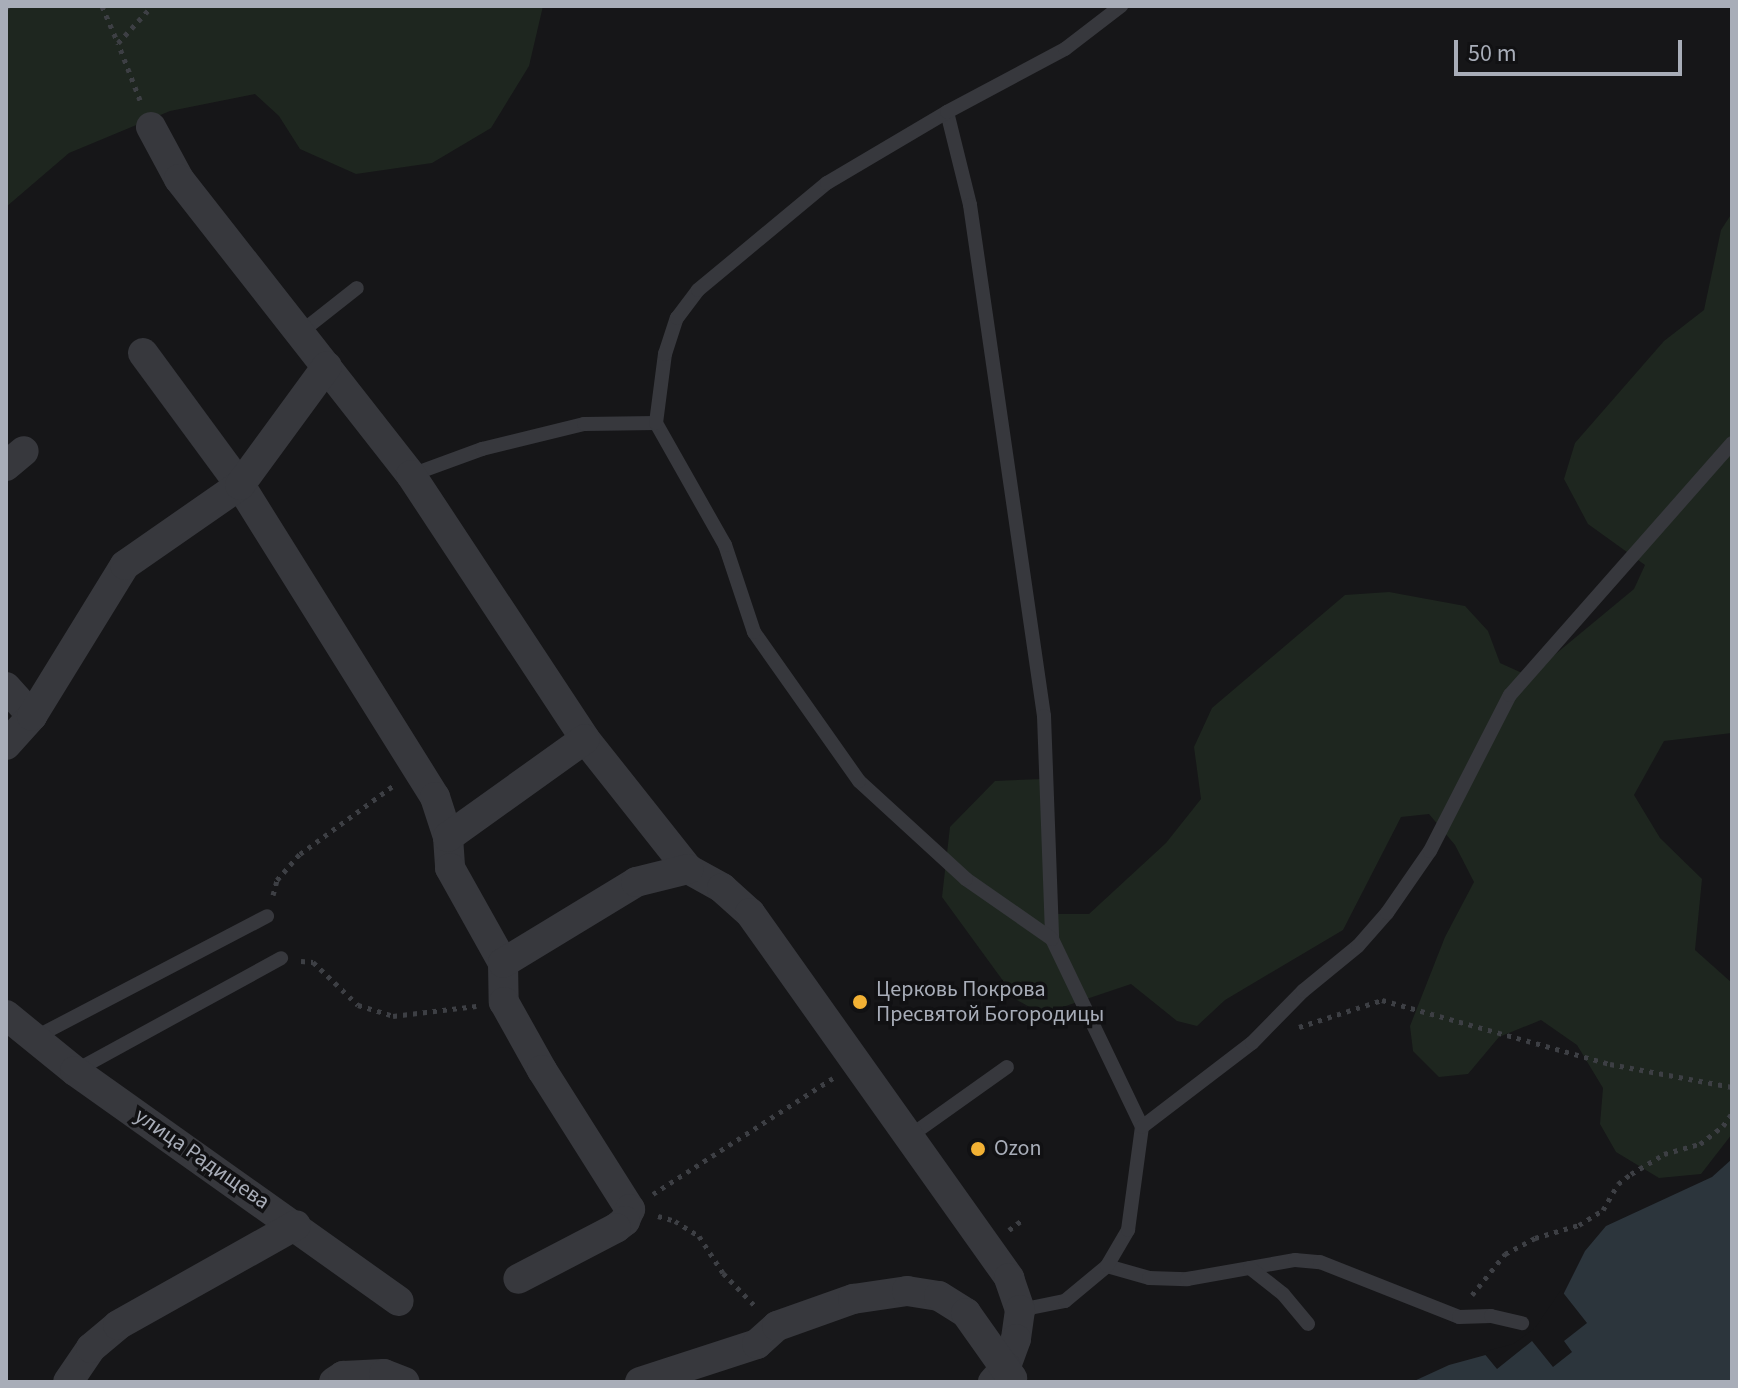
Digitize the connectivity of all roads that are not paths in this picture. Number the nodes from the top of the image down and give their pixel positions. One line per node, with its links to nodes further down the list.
1 (1121, 6): 2 (lane)
2 (947, 112): 8 (lane); 19 (lane)
3 (151, 127): 5 (street)
4 (357, 288): 5 (lane)
5 (301, 332): 7 (street)
6 (143, 353): 11 (street)
7 (327, 366): 10 (street); 11 (street)
8 (656, 423): 10 (lane); 19 (lane)
9 (1732, 443): 25 (lane)
10 (411, 475): 14 (street)
11 (240, 485): 13 (street); 16 (street)
12 (6, 687): 13 (street)
13 (32, 716): 15 (street)
14 (585, 739): 16 (street); 17 (street)
15 (6, 745)
16 (448, 837): 21 (street)
17 (688, 869): 21 (street); 26 (street)
18 (267, 916): 22 (lane)
19 (1052, 939): 25 (lane)
20 (281, 958): 24 (lane)
21 (503, 963): 30 (street)
22 (15, 1025): 24 (street, улица Радищева)
23 (1007, 1067): 26 (lane)
24 (75, 1071): 27 (street, улица Радищева)
25 (1142, 1127): 28 (lane)
26 (910, 1136): 32 (street)
27 (296, 1225): 31 (street, улица Радищева); 36 (street)
28 (1107, 1266): 29 (lane); 32 (lane)
29 (1250, 1268): 33 (lane); 34 (lane)
30 (518, 1279)
31 (399, 1301)
32 (1020, 1310): 35 (street)
33 (1522, 1323)
34 (1308, 1324)
35 (1004, 1377): 39 (street)
36 (68, 1382)
37 (334, 1382): 38 (street)
38 (405, 1382)
39 (640, 1382)

